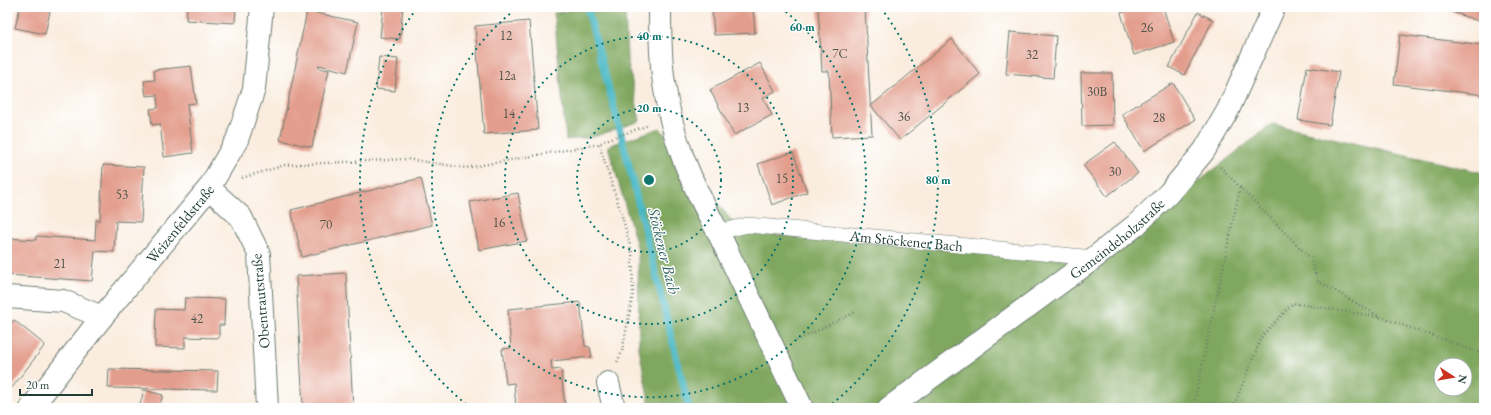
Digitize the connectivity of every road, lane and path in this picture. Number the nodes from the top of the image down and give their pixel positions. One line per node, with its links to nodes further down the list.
1 (262, 7): 7 (street, Weizenfeldstraße)
2 (660, 7): 9 (street)
3 (1274, 7): 6 (street, Gemeindeholzstraße)
4 (646, 126): 5 (path)
5 (599, 144): 7 (path); 17 (path)
6 (1204, 151): 8 (path); 10 (street, Gemeindeholzstraße)
7 (209, 188): 13 (street, Weizenfeldstraße); 19 (street, Obentrautstraße)
8 (1240, 188): 14 (path); 23 (path)
9 (718, 232): 10 (lane, Am Stöckener Bach); 15 (street)
10 (1094, 258): 22 (street, Gemeindeholzstraße)
11 (7, 297): 13 (street)
12 (855, 312): 15 (path)
13 (102, 317): 18 (street, Weizenfeldstraße)
14 (1380, 317): 16 (path); 24 (path)
15 (775, 351): 21 (street)
16 (1484, 354)
17 (608, 383): 20 (street)
18 (31, 408)
19 (267, 408)
20 (614, 408)
21 (802, 408)
22 (888, 408)
23 (1193, 408)
24 (1233, 408)

